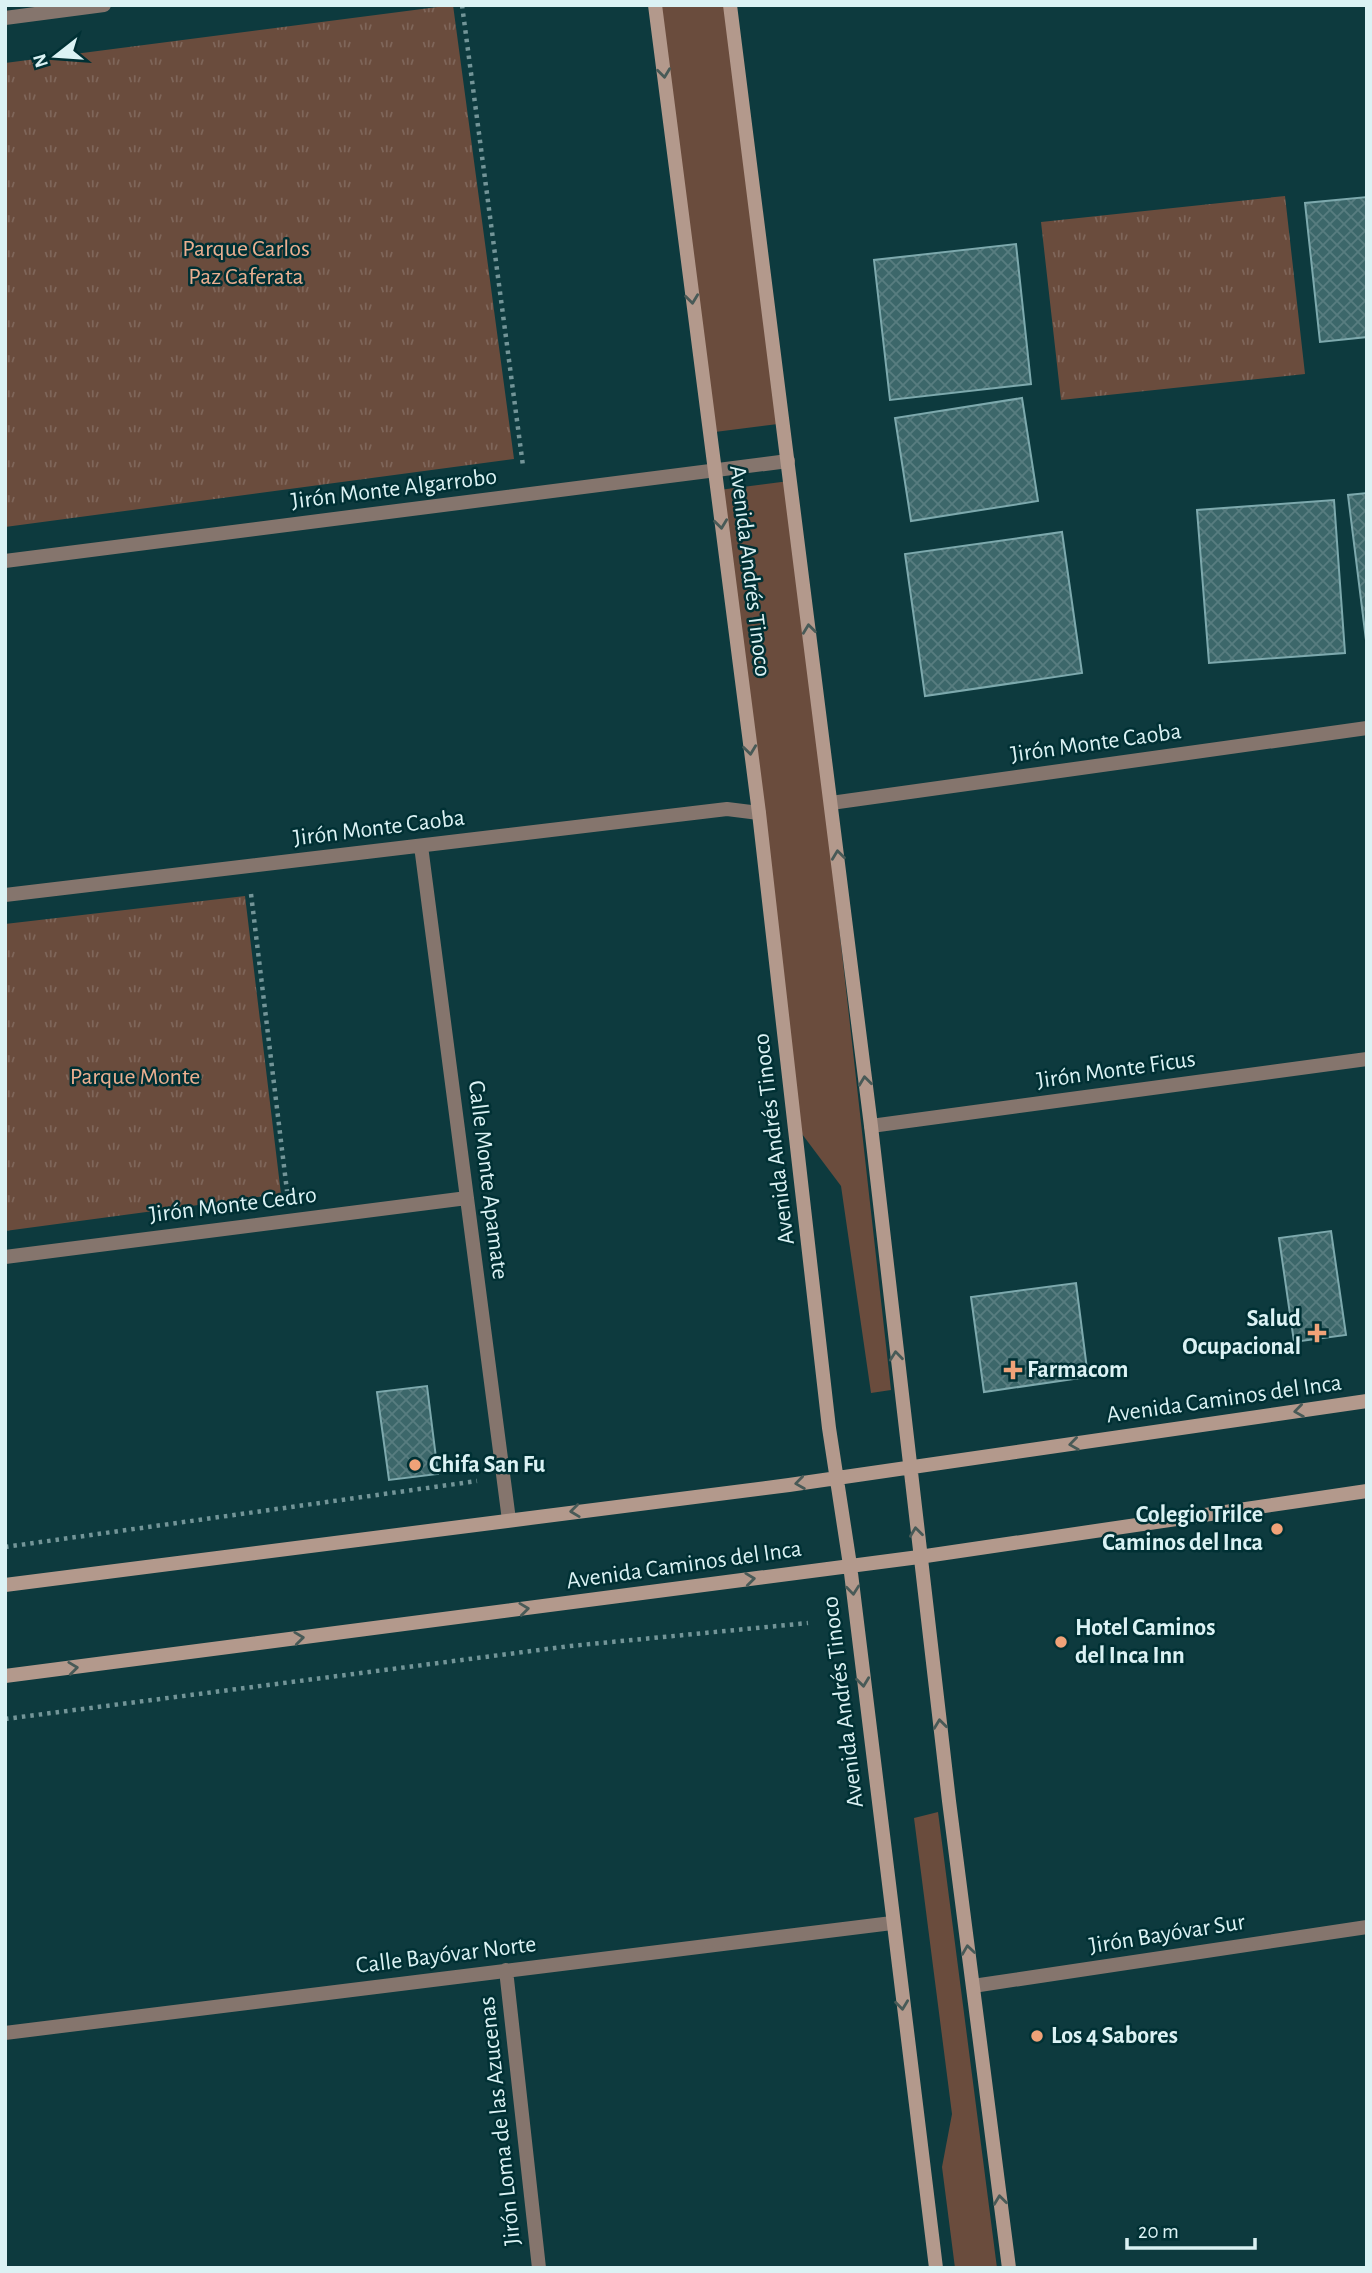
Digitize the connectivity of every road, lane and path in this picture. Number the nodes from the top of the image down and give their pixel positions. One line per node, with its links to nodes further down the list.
1 (104, 5): 5 (street)
2 (462, 5): 8 (path)
3 (655, 5): 7 (street, Avenida Andrés Tinoco, one-way to 7)
4 (730, 5): 6 (street, Avenida Andrés Tinoco)
5 (5, 18)
6 (788, 461): 7 (street, Jirón Monte Algarrobo); 11 (street, Avenida Andrés Tinoco, one-way to 6)
7 (714, 471): 8 (street, Jirón Monte Algarrobo); 12 (street, Avenida Andrés Tinoco, one-way to 12)
8 (527, 495): 9 (street, Jirón Monte Algarrobo)
9 (5, 561)
10 (1367, 728): 11 (street, Jirón Monte Caoba)
11 (831, 803): 17 (street, Avenida Andrés Tinoco, one-way to 11)
12 (759, 813): 13 (street, Jirón Monte Caoba); 24 (street, Avenida Andrés Tinoco)
13 (421, 846): 14 (street, Jirón Monte Caoba); 18 (street, Calle Monte Apamate)
14 (248, 867): 15 (street, Jirón Monte Caoba); 19 (path)
15 (5, 895)
16 (1367, 1059): 17 (street, Jirón Monte Ficus)
17 (871, 1126): 22 (street, Avenida Andrés Tinoco, one-way to 17)
18 (467, 1198): 19 (street, Jirón Monte Cedro); 23 (street, Calle Monte Apamate)
19 (290, 1220): 20 (street, Jirón Monte Cedro)
20 (5, 1257)
21 (1367, 1401): 22 (street, Avenida Caminos del Inca, one-way to 22)
22 (909, 1468): 24 (street, Avenida Caminos del Inca); 28 (street, Avenida Andrés Tinoco, one-way to 22)
23 (503, 1477): 26 (street, Calle Monte Apamate); 27 (path)
24 (838, 1478): 26 (street, Avenida Caminos del Inca, one-way to 26); 29 (street, Avenida Andrés Tinoco)
25 (1367, 1491): 28 (street, Avenida Caminos del Inca)
26 (509, 1520): 30 (street, Avenida Caminos del Inca)
27 (5, 1547)
28 (919, 1557): 29 (street, Avenida Caminos del Inca); 37 (street, Avenida Andrés Tinoco, one-way to 28)
29 (850, 1565): 32 (street, Avenida Caminos del Inca, one-way to 29); 34 (street, Avenida Andrés Tinoco, one-way to 34)
30 (5, 1585)
31 (808, 1623): 33 (path)
32 (5, 1676)
33 (5, 1718)
34 (892, 1923): 36 (street, Calle Bayóvar Norte); 40 (street, Avenida Andrés Tinoco, one-way to 40)
35 (1367, 1927): 37 (street, Jirón Bayóvar Sur)
36 (506, 1970): 38 (street, Calle Bayóvar Norte); 39 (street, Jirón Loma de las Azucenas)
37 (973, 1986): 41 (street, Avenida Andrés Tinoco, one-way to 37)
38 (5, 2033)
39 (539, 2268)
40 (936, 2268)
41 (1009, 2268)

